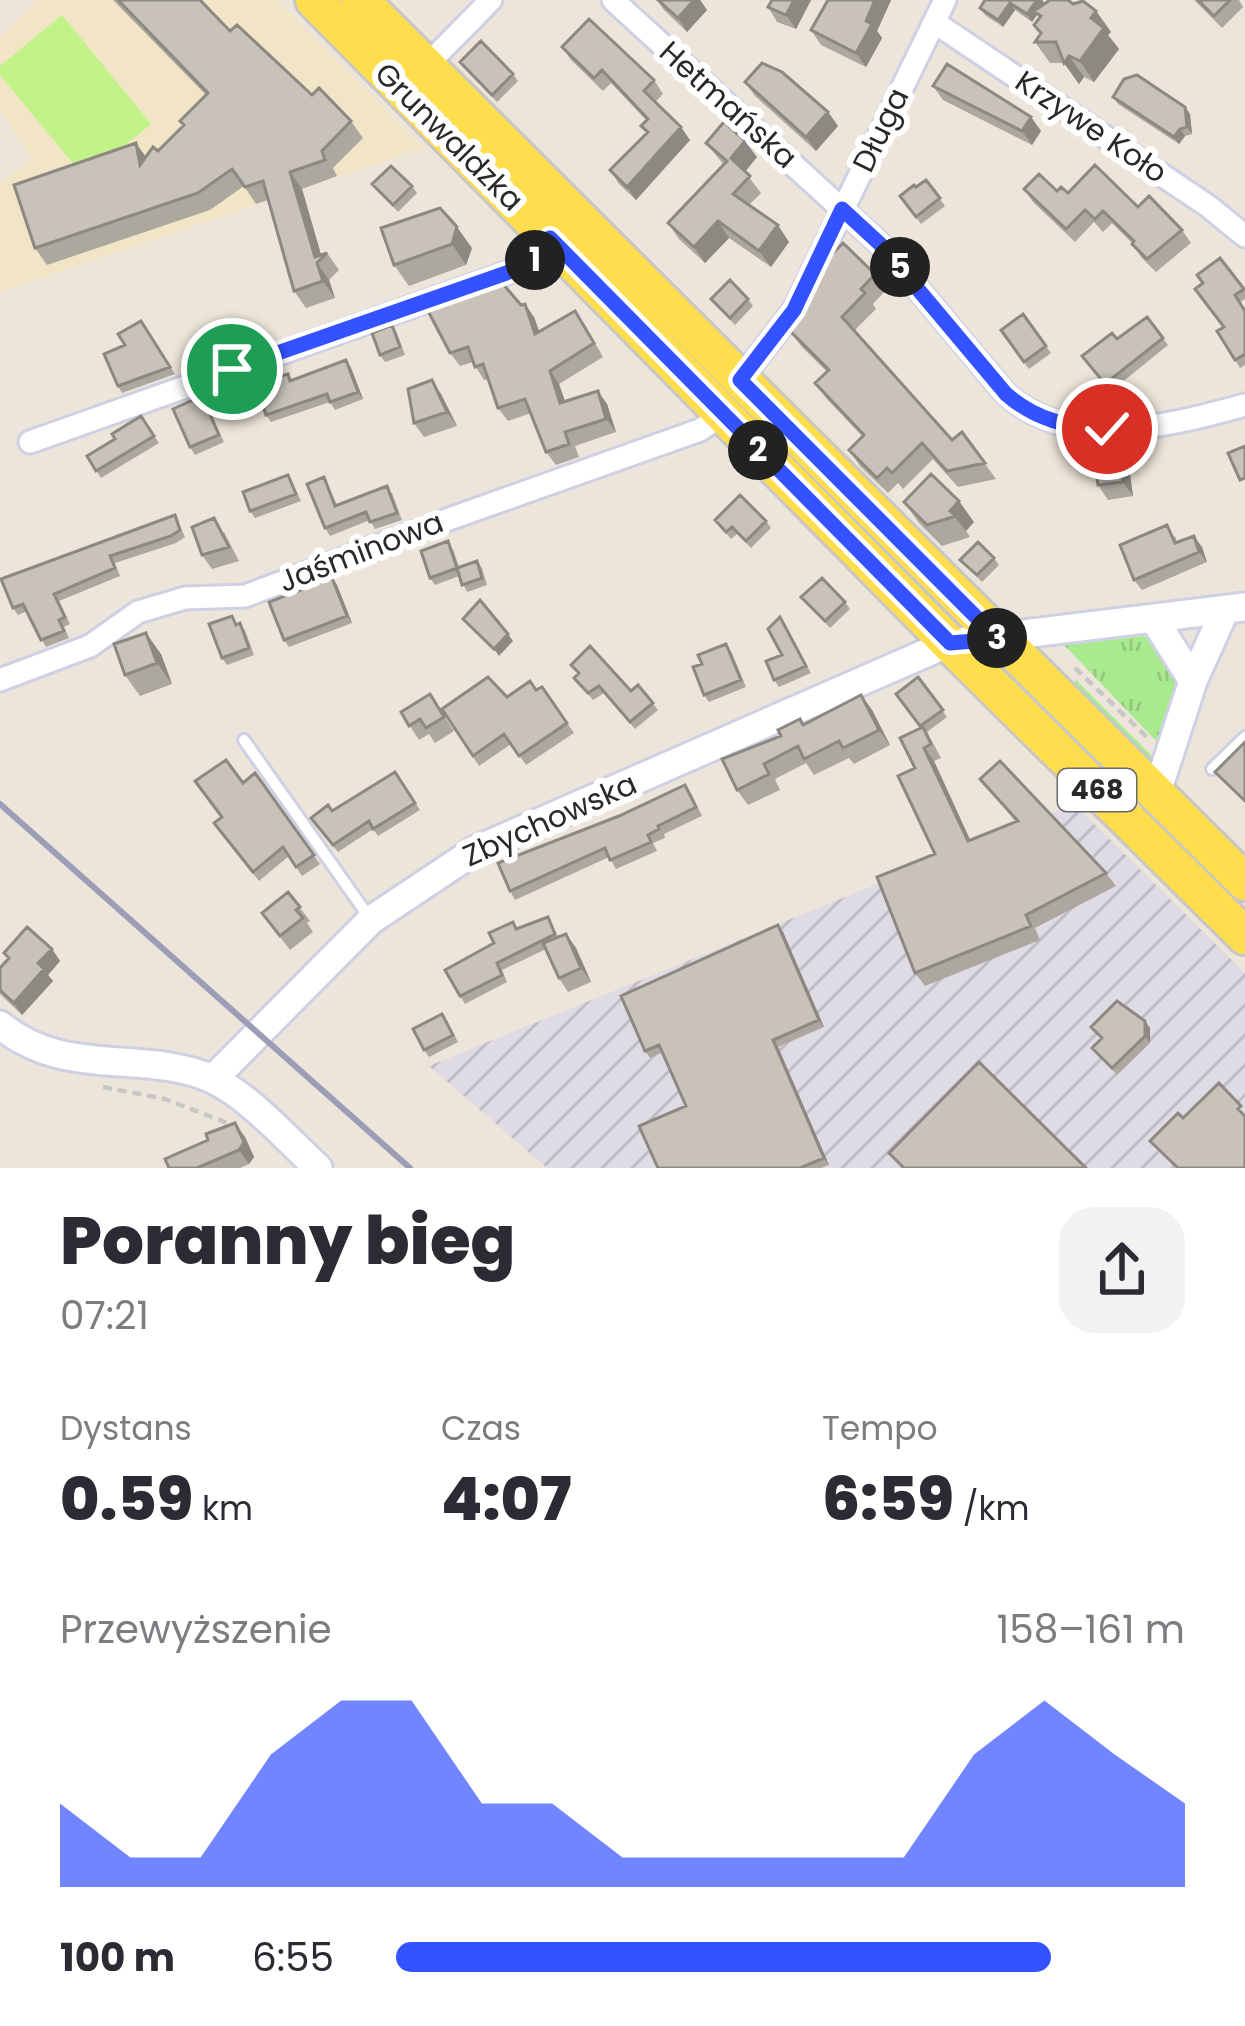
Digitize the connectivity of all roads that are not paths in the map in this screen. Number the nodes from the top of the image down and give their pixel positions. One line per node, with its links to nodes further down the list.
1 (314, 0): 10 (main road, Grunwaldzka / 468)
2 (360, 0): 7 (main road, Grunwaldzka / 468)
3 (491, 0): 7 (street)
4 (613, 0): 8 (street, Hetmańska)
5 (945, 0): 6 (street, Długa)
6 (934, 22): 8 (street, Długa); 9 (street, Krzywe Koło)
7 (426, 66): 11 (main road, Grunwaldzka / 468)
8 (842, 209): 11 (street, Długa); 12 (street)
9 (1245, 236)
10 (550, 238): 13 (main road, Grunwaldzka / 468); 14 (street)
11 (740, 380): 17 (main road, Grunwaldzka / 468)
12 (1245, 405)
13 (722, 415): 18 (main road, Grunwaldzka / 468); 19 (street, Jaśminowa)
14 (29, 442)
15 (1235, 609): 16 (street, Zbychowska); 20 (street)
16 (1154, 619): 17 (street, Zbychowska); 20 (street)
17 (998, 639): 18 (street, Zbychowska); 24 (main road, Grunwaldzka / 468)
18 (950, 643): 26 (street, Zbychowska); 27 (main road, Grunwaldzka / 468)
19 (0, 680)
20 (1193, 681): 24 (street)
21 (1245, 737): 23 (lane)
22 (244, 740): 26 (lane)
23 (1212, 769)
24 (1164, 775): 25 (main road, Grunwaldzka / 468)
25 (1245, 882)
26 (370, 920): 29 (street, Zbychowska)
27 (1245, 936)
28 (2, 1029): 29 (street)
29 (213, 1079): 30 (street)
30 (318, 1168)

